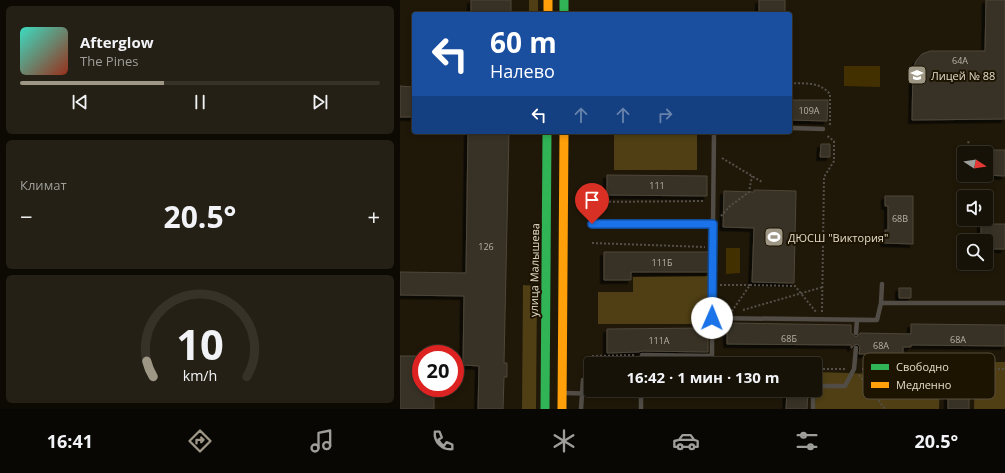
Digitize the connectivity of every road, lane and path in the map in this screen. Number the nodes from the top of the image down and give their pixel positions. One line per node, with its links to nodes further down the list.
1 (548, 0): 3 (main road)
2 (564, 0): 4 (main road)
3 (548, 12)
4 (564, 12)
5 (792, 83): 7 (path)
6 (792, 128): 7 (lane)
7 (823, 128): 26 (path)
8 (547, 134): 49 (main road, улица Малышева)
9 (564, 134): 45 (main road)
10 (714, 134): 16 (lane)
11 (968, 140): 12 (path)
12 (967, 146)
13 (720, 164): 14 (path)
14 (752, 176): 15 (path); 18 (path)
15 (762, 182)
16 (713, 201): 17 (path); 20 (lane)
17 (593, 202)
18 (720, 212)
19 (592, 224): 20 (lane)
20 (713, 224): 22 (lane)
21 (592, 243): 22 (path)
22 (712, 247): 30 (lane)
23 (882, 284): 28 (lane)
24 (720, 285): 25 (path)
25 (750, 285): 27 (path); 31 (path)
26 (822, 287): 27 (path); 32 (path)
27 (802, 294): 31 (path); 32 (path)
28 (881, 303): 29 (lane); 33 (lane)
29 (1005, 303)
30 (712, 318): 31 (lane); 36 (lane)
31 (728, 318): 32 (lane)
32 (822, 319): 33 (lane)
33 (857, 320): 34 (lane)
34 (856, 333)
35 (856, 348): 39 (lane)
36 (642, 355): 37 (path)
37 (592, 356)
38 (822, 369): 39 (path)
39 (854, 369): 40 (path); 42 (path); 43 (lane)
40 (863, 369)
41 (582, 380): 44 (lane)
42 (863, 381)
43 (822, 386)
44 (582, 393): 45 (lane); 51 (lane)
45 (562, 394): 50 (main road)
46 (641, 397): 52 (lane)
47 (813, 397): 53 (lane)
48 (877, 399): 54 (path)
49 (545, 409)
50 (562, 409)
51 (582, 409)
52 (641, 409)
53 (812, 409)
54 (885, 409)

